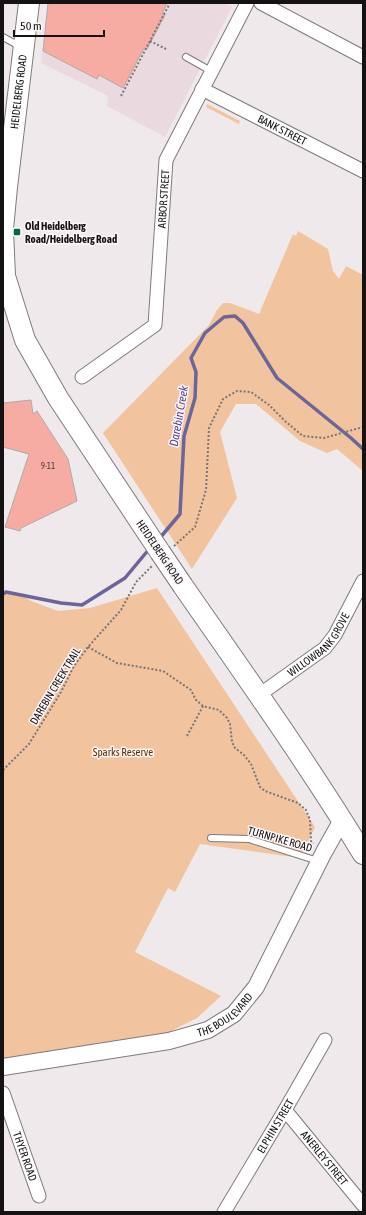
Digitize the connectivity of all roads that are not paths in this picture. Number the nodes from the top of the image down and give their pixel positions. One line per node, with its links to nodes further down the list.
1 (29, 3): 5 (main road, HEIDELBERG ROAD)
2 (247, 3): 8 (street, ARBOR STREET)
3 (261, 3): 7 (street)
4 (3, 37): 5 (lane)
5 (24, 48): 10 (main road, HEIDELBERG ROAD)
6 (186, 57): 8 (lane)
7 (363, 57)
8 (211, 71): 9 (street, ARBOR STREET)
9 (202, 89): 11 (street, BANK STREET); 14 (street, ARBOR STREET)
10 (8, 146): 12 (main road, HEIDELBERG ROAD)
11 (363, 170)
12 (3, 230): 13 (main road, HEIDELBERG ROAD)
13 (4, 276): 16 (main road, HEIDELBERG ROAD, bridge)
14 (82, 377)
15 (363, 581): 16 (street, WILLOWBANK GROVE)
16 (259, 695): 17 (main road, HEIDELBERG ROAD)
17 (342, 820): 19 (main road, HEIDELBERG ROAD); 20 (street, THE BOULEVARD)
18 (211, 838): 20 (lane, TURNPIKE ROAD)
19 (363, 854)
20 (321, 856): 22 (street, THE BOULEVARD)
21 (325, 1040): 24 (street, ELPHIN STREET)
22 (3, 1067)
23 (3, 1093): 25 (street, THYER ROAD)
24 (286, 1110): 26 (street, ANERLEY STREET); 27 (street, ELPHIN STREET)
25 (39, 1196)
26 (363, 1205)
27 (224, 1212)

